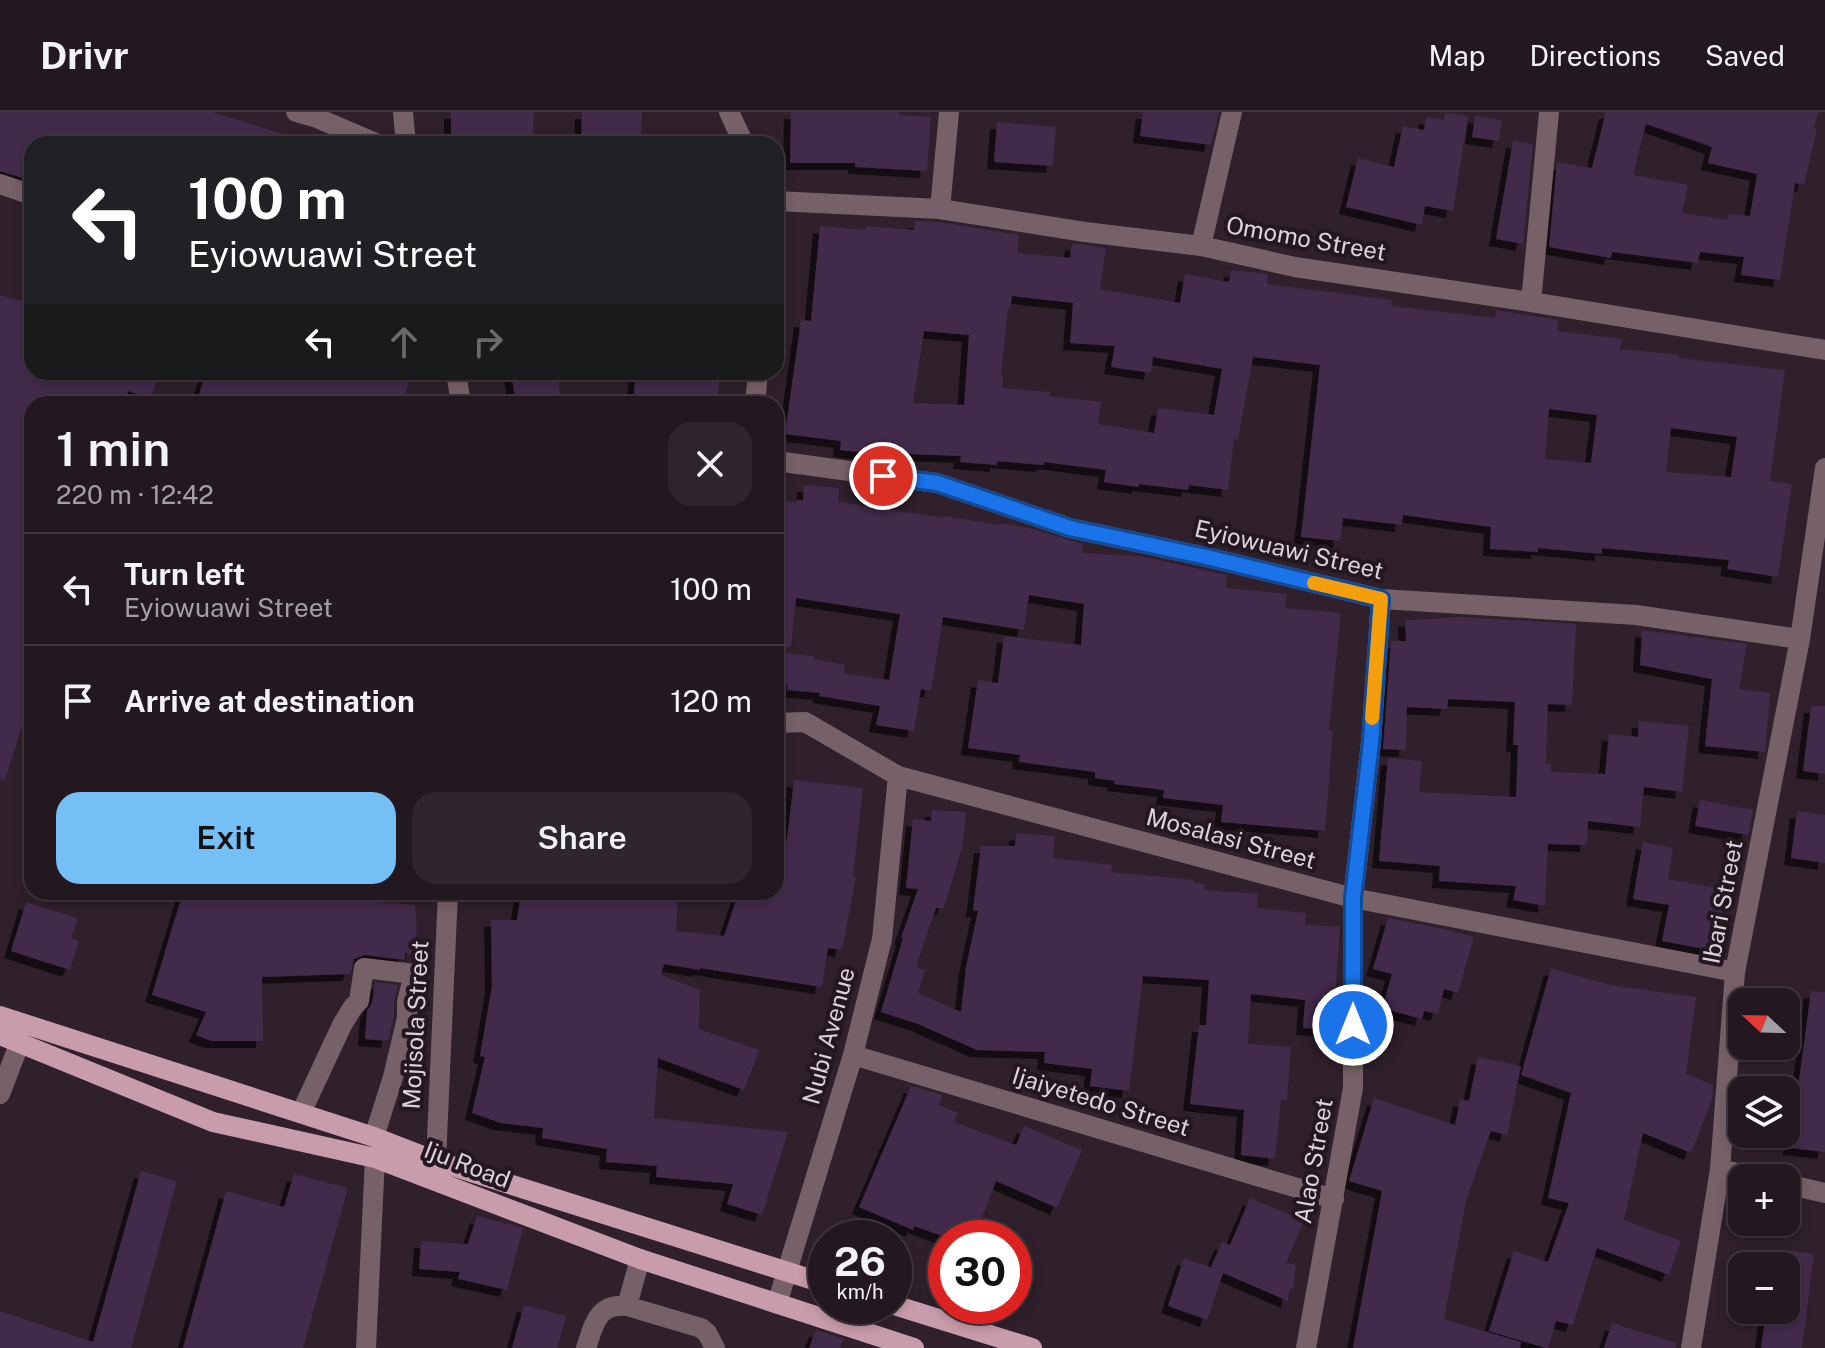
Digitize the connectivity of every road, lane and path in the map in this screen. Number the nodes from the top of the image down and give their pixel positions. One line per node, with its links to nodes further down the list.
1 (296, 112): 7 (street)
2 (403, 112): 9 (street)
3 (729, 112): 10 (street)
4 (949, 112): 14 (street)
5 (1232, 112): 15 (street)
6 (1549, 112): 16 (street)
7 (316, 115): 8 (street)
8 (361, 136)
9 (405, 136)
10 (740, 136)
11 (0, 184): 12 (street)
12 (24, 192)
13 (784, 201): 14 (street, Omomo Street)
14 (940, 209): 15 (street, Omomo Street)
15 (1201, 246): 16 (street, Omomo Street)
16 (1531, 302): 17 (street, Omomo Street)
17 (1825, 350)
18 (784, 462): 20 (street, Eyiowuawi Street)
19 (1825, 468): 21 (street, Ibari Street)
20 (1381, 599): 21 (street, Eyiowuawi Street); 24 (street, Alao Street)
21 (1800, 639): 26 (street, Ibari Street)
22 (784, 723): 23 (street, Mosalasi Street)
23 (898, 776): 24 (street, Mosalasi Street); 30 (street, Nubi Avenue)
24 (1353, 898): 26 (street, Mosalasi Street); 39 (street, Alao Street)
25 (448, 900): 34 (street, Mojisola Street)
26 (1735, 972): 35 (street, Ibari Street)
27 (0, 1016): 32 (main road, Iju Road)
28 (0, 1035): 29 (main road, Iju Road)
29 (20, 1042): 31 (street); 33 (main road, Iju Road)
30 (853, 1055): 39 (street, Ijaiyetedo Street); 41 (street, Nubi Avenue)
31 (0, 1094)
32 (301, 1113): 33 (main road, Iju Road); 33 (street)
33 (375, 1147): 34 (main road, Iju Road); 40 (main road, Iju Road); 46 (street)
34 (436, 1161): 41 (main road, Iju Road)
35 (1720, 1169): 36 (street); 52 (street, Ibari Street)
36 (1728, 1171)
37 (1800, 1187): 38 (street)
38 (1825, 1193)
39 (1334, 1199): 51 (street, Alao Street)
40 (640, 1259): 43 (main road, Iju Road); 44 (street)
41 (787, 1272): 42 (main road, Iju Road); 43 (street, Nubi Avenue)
42 (808, 1278)
43 (777, 1304): 49 (main road, Iju Road)
44 (627, 1306): 47 (street); 48 (street)
45 (912, 1311): 50 (main road)
46 (366, 1348)
47 (586, 1348)
48 (715, 1348)
49 (914, 1348)
50 (1032, 1348)
51 (1306, 1348)
52 (1691, 1348)

